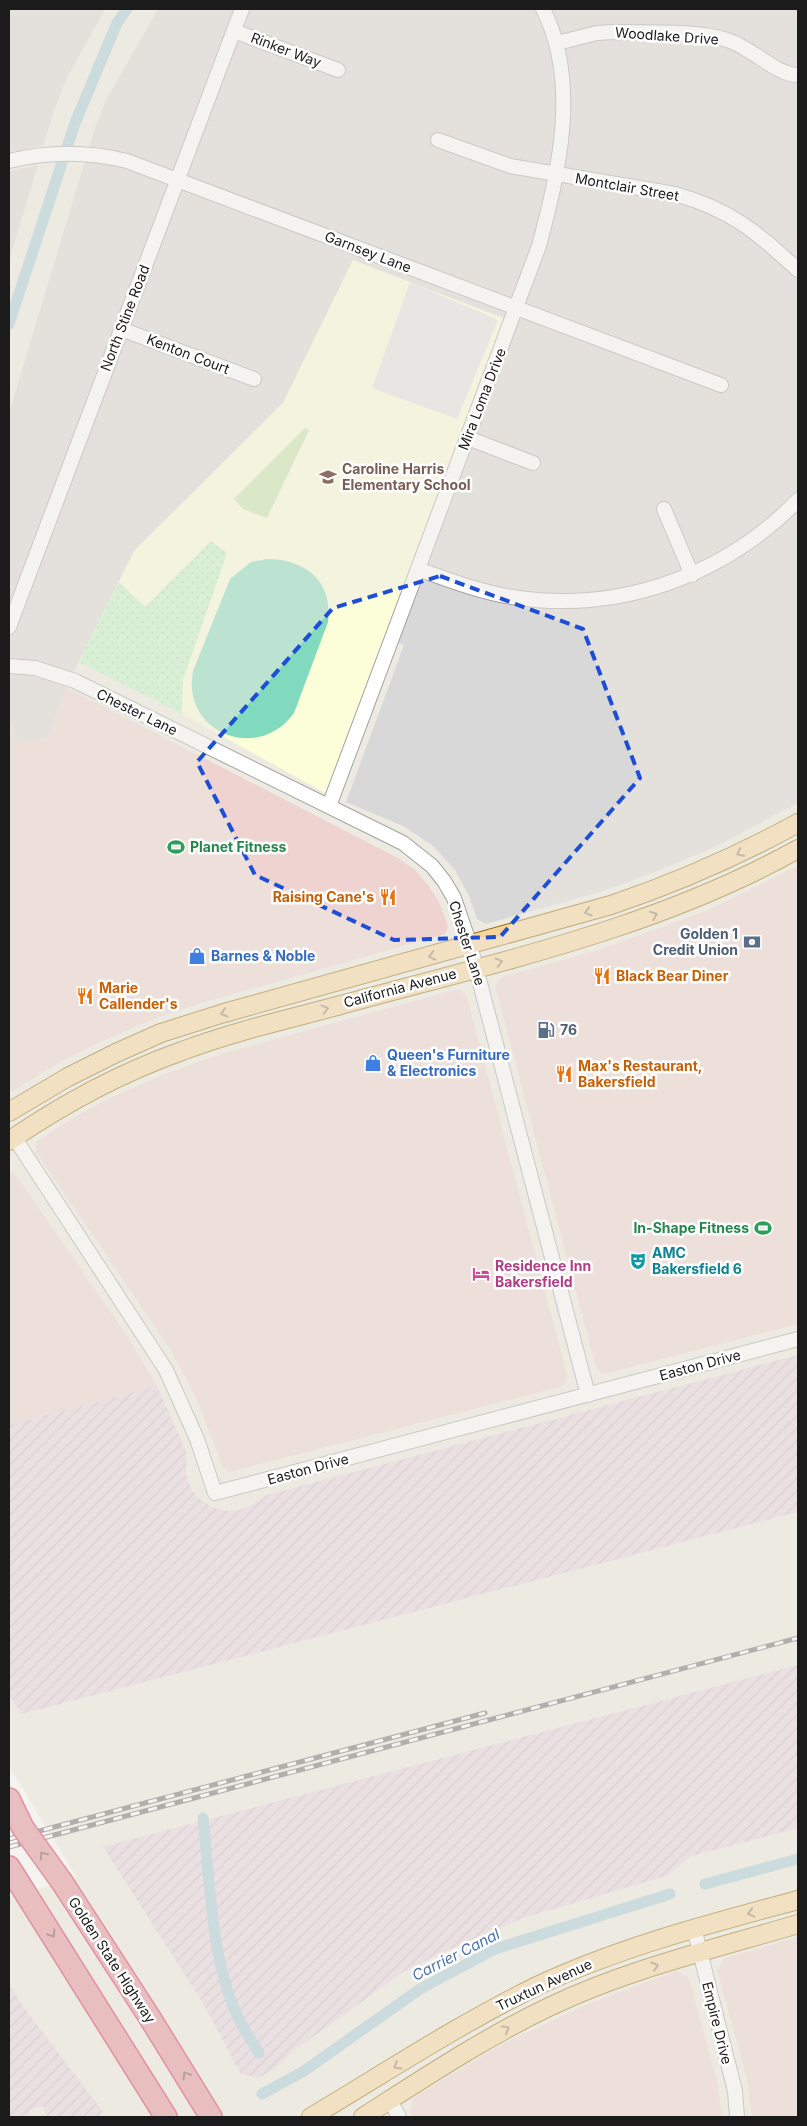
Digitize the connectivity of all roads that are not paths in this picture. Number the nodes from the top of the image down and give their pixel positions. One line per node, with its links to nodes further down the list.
1 (242, 9): 3 (street, North Stine Road)
2 (543, 9): 4 (street, Mira Loma Drive)
3 (234, 31): 5 (street, Rinker Way); 10 (street, North Stine Road)
4 (557, 43): 6 (street, Woodlake Drive); 9 (street, Mira Loma Drive)
5 (338, 70)
6 (798, 75)
7 (438, 140): 9 (street, Montclair Street)
8 (9, 161): 10 (street, Garnsey Lane)
9 (556, 174): 11 (street, Montclair Street); 12 (street, Mira Loma Drive)
10 (177, 180): 12 (street, Garnsey Lane); 13 (street, North Stine Road)
11 (798, 270)
12 (517, 308): 15 (street, Garnsey Lane); 16 (street, Mira Loma Drive)
13 (121, 329): 14 (street, Kenton Court); 22 (street, North Stine Road)
14 (254, 379)
15 (721, 385)
16 (468, 438): 17 (street); 20 (street, Mira Loma Drive)
17 (533, 463)
18 (798, 500): 21 (street)
19 (664, 509): 21 (street)
20 (418, 569): 21 (street); 24 (street, Mira Loma Drive)
21 (692, 575)
22 (9, 626)
23 (9, 666): 24 (street, Chester Lane)
24 (328, 806): 29 (street, Chester Lane)
25 (798, 822): 26 (main road, California Avenue)
26 (772, 837): 28 (main road); 29 (main road, California Avenue, one-way to 29)
27 (798, 849): 28 (main road, California Avenue)
28 (760, 869): 30 (main road, California Avenue, one-way to 28)
29 (470, 945): 30 (street, Chester Lane); 31 (main road, California Avenue, one-way to 31)
30 (476, 968): 33 (main road, California Avenue, one-way to 30); 39 (street, Chester Lane)
31 (262, 1002): 32 (main road, California Avenue, one-way to 32); 33 (main road)
32 (161, 1034): 34 (main road, California Avenue); 35 (main road)
33 (183, 1050): 35 (main road, California Avenue)
34 (96, 1062): 36 (main road, California Avenue); 37 (main road)
35 (98, 1087): 37 (main road, California Avenue)
36 (9, 1112)
37 (12, 1139): 39 (street, Easton Drive)
38 (798, 1339): 39 (street, Easton Drive)
39 (588, 1395)
40 (9, 1799): 42 (highway)
41 (9, 1807): 42 (highway, Golden State Highway)
42 (23, 1828): 51 (highway, Golden State Highway, one-way to 42, bridge)
43 (9, 1867): 50 (highway, one-way to 50)
44 (798, 1900): 46 (main road, Truxtun Avenue, one-way to 46)
45 (798, 1924): 47 (main road, Truxtun Avenue)
46 (694, 1928): 47 (street, Empire Drive); 48 (main road, Truxtun Avenue)
47 (700, 1953): 49 (main road, Truxtun Avenue, one-way to 47); 55 (street, Empire Drive)
48 (499, 2005): 49 (main road); 52 (main road, Truxtun Avenue, one-way to 52)
49 (390, 2100): 53 (main road, Truxtun Avenue); 54 (street)
50 (166, 2117)
51 (211, 2117)
52 (311, 2117)
53 (363, 2117)
54 (399, 2117)
55 (737, 2117)

